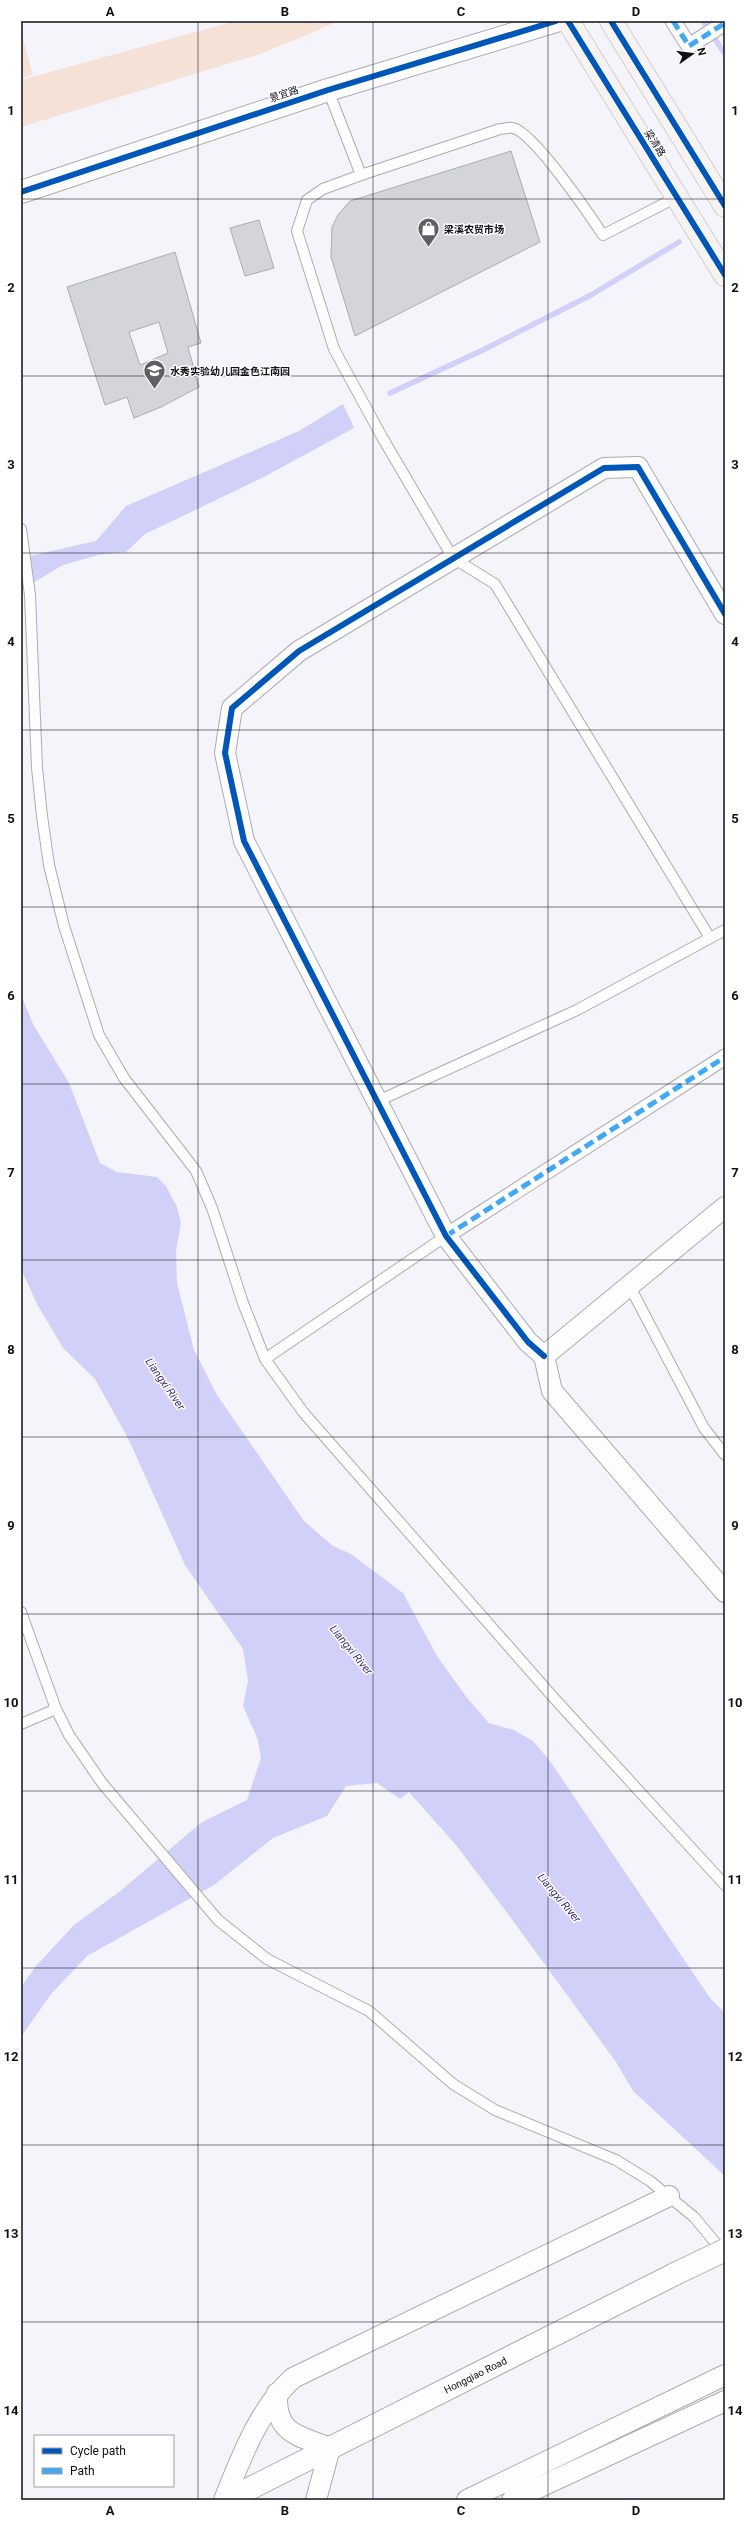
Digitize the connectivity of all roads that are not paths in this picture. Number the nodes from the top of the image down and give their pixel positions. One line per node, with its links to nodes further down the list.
1 (556, 21): 6 (street, 景宜路)
2 (568, 21): 9 (main road, 梁清路)
3 (611, 21): 10 (main road)
4 (673, 21): 5 (street)
5 (725, 23)
6 (328, 90): 7 (lane); 8 (street, 景宜路)
7 (361, 175): 9 (lane); 13 (lane)
8 (21, 192)
9 (677, 197): 11 (main road, 梁清路)
10 (725, 206)
11 (725, 275)
12 (21, 529): 23 (lane)
13 (454, 558): 14 (street); 16 (lane); 18 (street)
14 (725, 614)
15 (725, 930): 16 (lane)
16 (710, 938): 18 (lane)
17 (725, 1057): 20 (street)
18 (378, 1101): 20 (street)
19 (725, 1206): 21 (street)
20 (446, 1236): 22 (street); 23 (lane)
21 (629, 1285): 22 (street); 24 (lane)
22 (544, 1356): 25 (street)
23 (265, 1358): 29 (lane)
24 (725, 1455)
25 (725, 1592)
26 (21, 1612): 27 (lane)
27 (56, 1709): 28 (lane); 30 (lane)
28 (21, 1724)
29 (725, 1885)
30 (669, 2196): 32 (lane); 34 (street)
31 (725, 2250): 36 (street, Hongqiao Road, bridge)
32 (725, 2255)
33 (725, 2375): 39 (street)
34 (277, 2393): 36 (street); 37 (street)
35 (725, 2401): 40 (street)
36 (330, 2448): 37 (street, Hongqiao Road); 38 (street)
37 (225, 2500)
38 (316, 2500)
39 (467, 2500)
40 (512, 2500)

